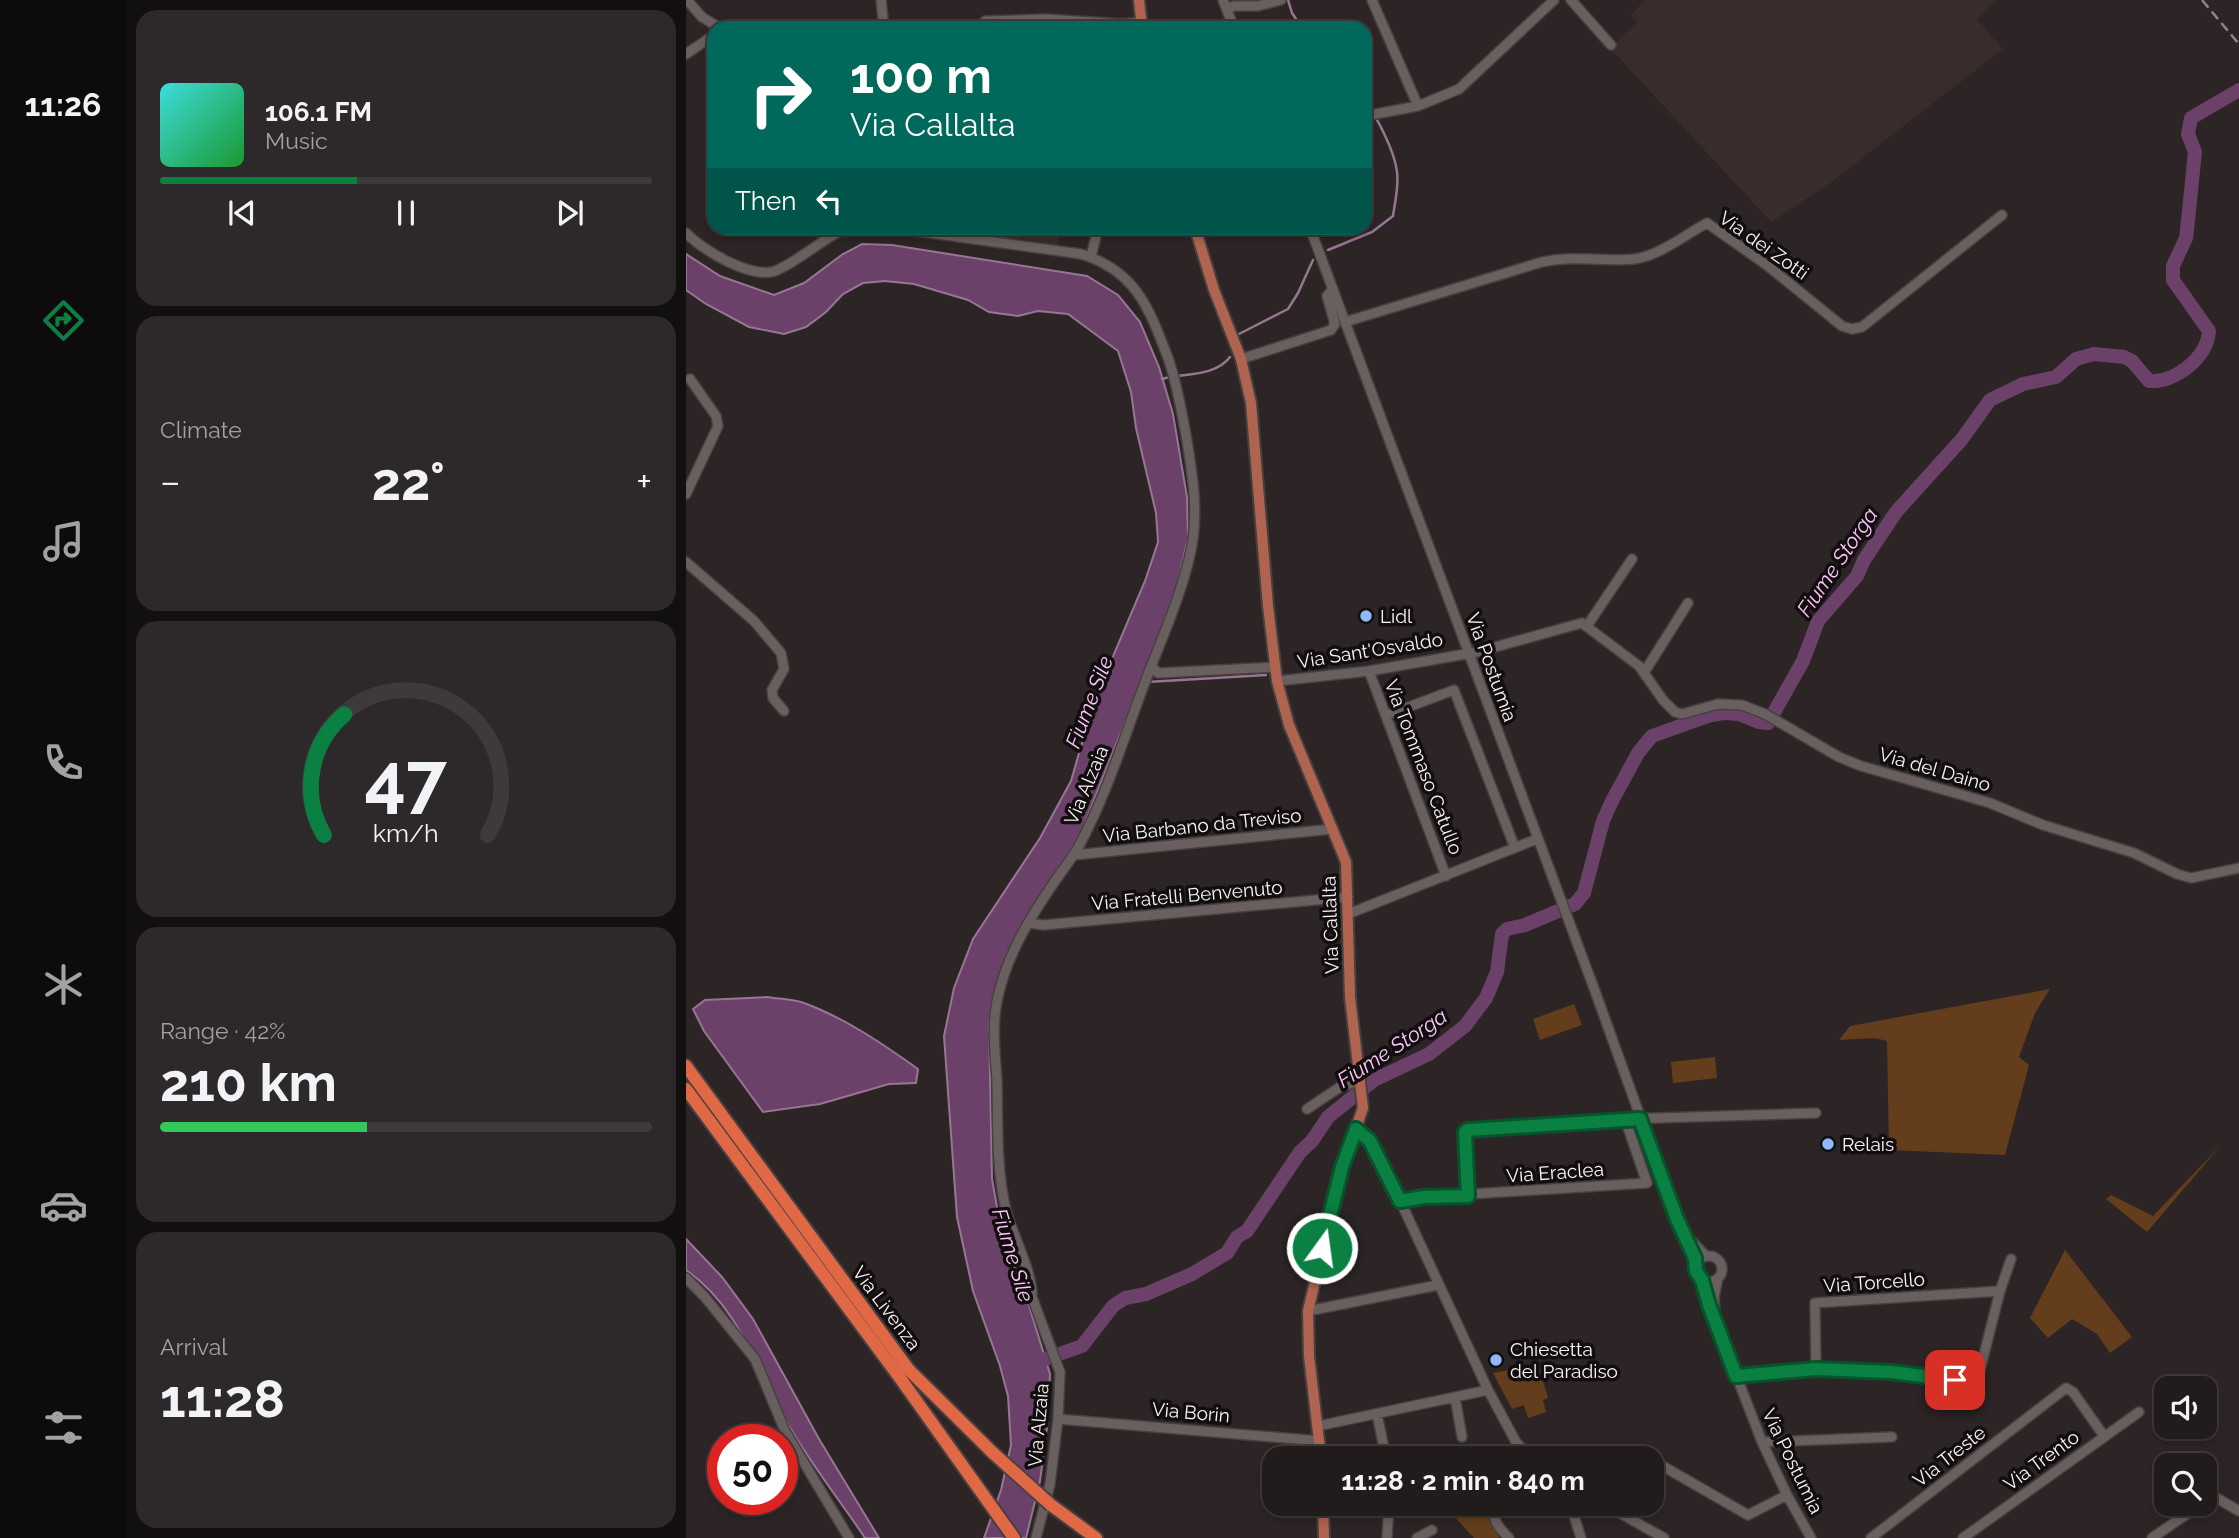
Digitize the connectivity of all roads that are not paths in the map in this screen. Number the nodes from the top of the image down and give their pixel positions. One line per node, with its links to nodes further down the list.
1 (687, 0): 10 (street)
2 (881, 0): 11 (street)
3 (1139, 0): 14 (main road)
4 (1281, 0): 8 (street)
5 (1372, 0): 18 (street)
6 (1554, 0): 18 (street)
7 (1571, 0): 16 (street)
8 (1225, 5)
9 (1008, 19): 12 (street); 13 (street)
10 (710, 21)
11 (883, 21)
12 (985, 21)
13 (1054, 21)
14 (1142, 21)
15 (707, 40): 17 (street)
16 (1611, 45)
17 (686, 54)
18 (1418, 106): 19 (street)
19 (1372, 115)
20 (2002, 215): 29 (street, Via dei Zotti)
21 (686, 233): 22 (street)
22 (829, 235)
23 (950, 235): 27 (street, Via Alzaia)
24 (1096, 235): 27 (street)
25 (1197, 235): 30 (main road, Via Callalta)
26 (1313, 235): 28 (street, Via Postumia)
27 (1091, 257): 38 (street, Via Alzaia)
28 (1333, 289): 29 (street, Via Postumia); 30 (street)
29 (1345, 322): 37 (street, Via Postumia)
30 (1241, 359): 39 (main road, Via Callalta)
31 (690, 379): 32 (street)
32 (686, 494)
33 (1632, 559): 36 (street)
34 (686, 562): 43 (street)
35 (1688, 603): 41 (street)
36 (1579, 625): 37 (street); 41 (street, Via del Daino)
37 (1467, 652): 40 (street, Via Sant'Osvaldo); 46 (street, Via Postumia)
38 (1152, 667): 39 (street, Via Sant'Osvaldo); 48 (street, Via Alzaia)
39 (1276, 667): 42 (main road, Via Callalta)
40 (1369, 671): 42 (street, Via Sant'Osvaldo); 44 (street, Via Tommaso Catullo)
41 (1644, 671): 49 (street, Via del Daino)
42 (1277, 681): 45 (main road, Via Callalta)
43 (784, 711)
44 (1387, 715): 47 (street); 50 (street, Via Tommaso Catullo)
45 (1333, 829): 48 (street, Via Barbano da Treviso); 51 (main road, Via Callalta)
46 (1537, 839): 47 (street); 60 (street, Via Postumia)
47 (1515, 848): 50 (street)
48 (1074, 855): 53 (street, Via Alzaia)
49 (2239, 868)
50 (1446, 876): 52 (street)
51 (1348, 897): 52 (main road, Via Callalta); 53 (street, Via Fratelli Benvenuto)
52 (1348, 914): 55 (main road, Via Callalta)
53 (1029, 923): 81 (street, Via Alzaia)
54 (686, 1066): 94 (highway, Via Livenza, bridge)
55 (1360, 1082): 57 (street); 61 (main road, Via Callalta)
56 (686, 1089): 104 (highway, Via Livenza)
57 (1307, 1109)
58 (1816, 1113): 60 (street)
59 (1625, 1119): 60 (street); 62 (street); 62 (street, Via Eraclea)
60 (1640, 1119): 64 (street, Via Postumia)
61 (1356, 1129): 63 (street); 73 (main road, Via Callalta)
62 (1468, 1196): 63 (street, Via Eraclea)
63 (1400, 1201): 71 (street)
64 (1682, 1231): 65 (street, Via Postumia); 67 (street, Via Postumia)
65 (1706, 1256): 67 (street); 69 (street, Via Postumia)
66 (2011, 1259): 72 (street)
67 (1697, 1265): 70 (street, Via Postumia)
68 (686, 1278): 103 (street)
69 (1718, 1278): 70 (street); 74 (street, Via Postumia)
70 (1702, 1280): 74 (street, Via Postumia)
71 (1438, 1285): 73 (street); 77 (street)
72 (2000, 1291): 75 (street, Via Torcello); 75 (street)
73 (1308, 1311): 82 (main road, Via Callalta)
74 (1715, 1321): 76 (street, Via Postumia)
75 (1816, 1369): 76 (street)
76 (1736, 1376): 87 (street, Via Postumia)
77 (1488, 1390): 78 (street); 90 (street)
78 (1455, 1397): 80 (street); 84 (street)
79 (2139, 1412): 83 (street, Via Trento)
80 (1377, 1414): 82 (street); 89 (street)
81 (1058, 1419): 86 (street, Via Borin); 105 (street, Via Alzaia)
82 (1318, 1426): 86 (main road, Via Callalta)
83 (2104, 1436): 115 (street, Via Treste); 116 (street, Via Trento)
84 (1462, 1437)
85 (1892, 1437): 87 (street)
86 (1320, 1441): 88 (main road, Via Callalta)
87 (1762, 1442): 92 (street, Via Postumia)
88 (1320, 1446)
89 (1384, 1446)
90 (1520, 1446)
91 (1664, 1467): 92 (street)
92 (1787, 1495): 114 (street, Via Postumia)
93 (2217, 1503): 95 (street)
94 (1051, 1506): 106 (highway); 107 (highway, Via Livenza)
95 (2239, 1511)
96 (1324, 1516): 108 (main road)
97 (1389, 1516): 109 (street)
98 (1494, 1516): 111 (street)
99 (1574, 1516): 112 (street)
100 (1625, 1516): 113 (street)
101 (2184, 1516): 117 (street)
102 (1432, 1530): 110 (street)
103 (849, 1538)
104 (1014, 1538)
105 (1036, 1538)
106 (1080, 1538)
107 (1096, 1538)
108 (1325, 1538)
109 (1387, 1538)
110 (1417, 1538)
111 (1509, 1538)
112 (1581, 1538)
113 (1664, 1538)
114 (1811, 1538)
115 (1871, 1538)
116 (1964, 1538)
117 (2152, 1538)

